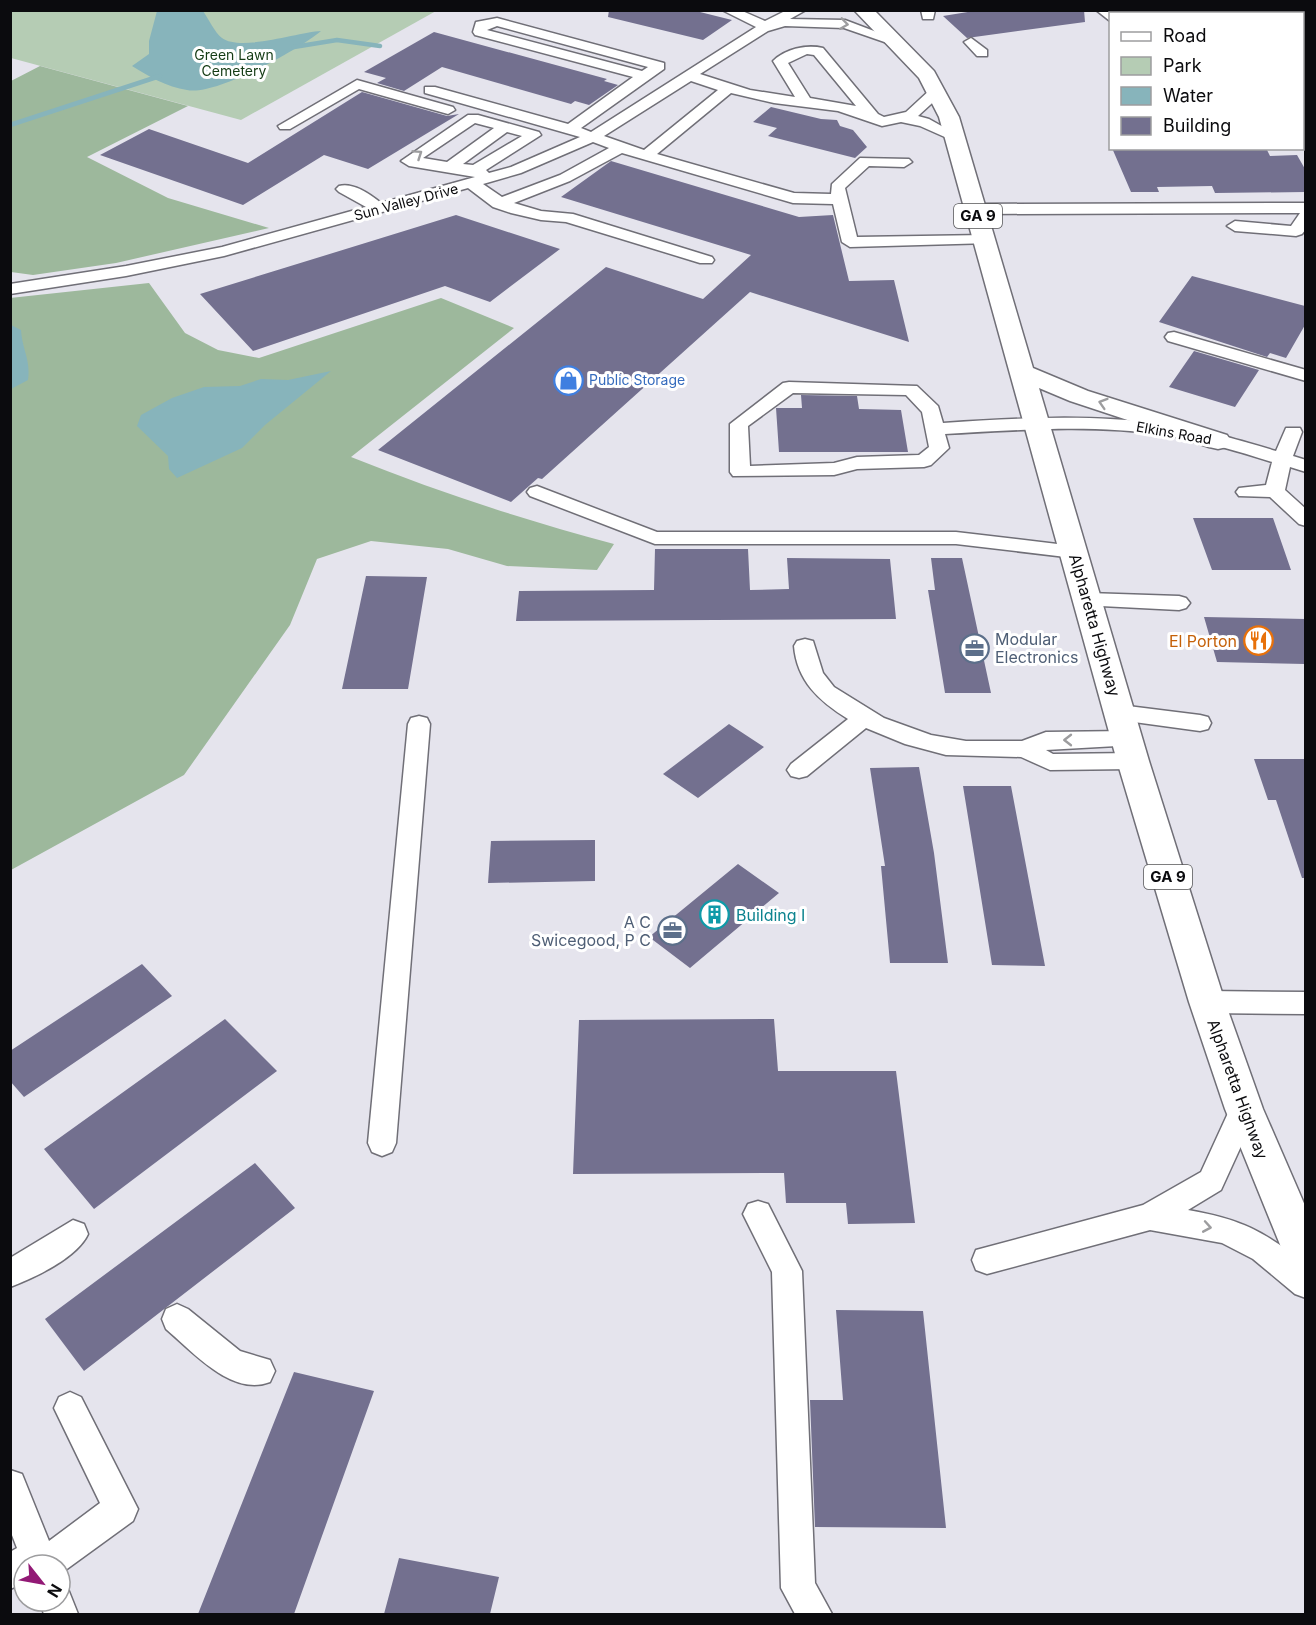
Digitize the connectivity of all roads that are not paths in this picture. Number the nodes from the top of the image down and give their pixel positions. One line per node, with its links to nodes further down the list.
1 (728, 10): 6 (street)
2 (830, 10): 5 (street, Sun Valley Drive)
3 (863, 10): 7 (highway, Alpharetta Highway / GA 9)
4 (893, 12): 7 (highway)
5 (790, 15): 6 (street, Sun Valley Drive); 7 (street, one-way to 7)
6 (767, 27): 11 (street, Sun Valley Drive)
7 (896, 42): 16 (highway, Alpharetta Highway / GA 9)
8 (970, 42): 10 (street)
9 (693, 51): 11 (street)
10 (982, 53)
11 (718, 58): 13 (street, Sun Valley Drive)
12 (645, 76): 12 (street); 23 (street)
13 (691, 76): 14 (street); 24 (street, Sun Valley Drive)
14 (729, 88): 17 (street); 27 (street)
15 (430, 90): 23 (street)
16 (937, 91): 20 (street); 25 (highway, Alpharetta Highway / GA 9)
17 (806, 102): 18 (street); 18 (street)
18 (871, 115): 20 (street)
19 (473, 118): 21 (street); 22 (street); 29 (street, one-way to 19)
20 (903, 118): 25 (street)
21 (285, 126)
22 (506, 127): 29 (street); 30 (street)
23 (570, 129): 24 (street)
24 (593, 137): 26 (street); 30 (street, Sun Valley Drive)
25 (956, 138): 36 (highway, Alpharetta Highway / GA 9)
26 (621, 147): 27 (street); 33 (street)
27 (645, 156): 32 (street)
28 (904, 162): 32 (street)
29 (449, 167): 30 (street)
30 (479, 177): 33 (street); 35 (street, Sun Valley Drive)
31 (344, 189): 35 (street)
32 (840, 199): 39 (street)
33 (499, 204): 40 (street)
34 (1305, 208): 36 (street)
35 (380, 209): 41 (street, Sun Valley Drive)
36 (976, 209): 39 (highway, Alpharetta Highway / GA 9)
37 (1305, 216): 38 (street)
38 (1235, 226)
39 (985, 240): 43 (highway, Alpharetta Highway / GA 9)
40 (706, 261)
41 (10, 289)
42 (1174, 337): 44 (street)
43 (1024, 373): 45 (highway, Alpharetta Highway / GA 9); 48 (highway, one-way to 43)
44 (1305, 376)
45 (1039, 426): 46 (street, Elkins Road); 48 (street, Elkins Road); 55 (highway, Alpharetta Highway / GA 9)
46 (935, 429): 46 (street)
47 (1293, 432): 49 (street)
48 (1218, 441): 49 (street, Elkins Road)
49 (1282, 459): 50 (street, Elkins Road); 51 (street)
50 (1305, 466)
51 (1275, 491): 53 (street); 54 (street)
52 (537, 492): 55 (street)
53 (1246, 492)
54 (1305, 520)
55 (1074, 552): 56 (highway, Alpharetta Highway / GA 9)
56 (1088, 600): 57 (street); 62 (highway, Alpharetta Highway / GA 9)
57 (1179, 603)
58 (805, 646): 59 (street)
59 (865, 717): 62 (street); 63 (street)
60 (1200, 723): 62 (street)
61 (419, 724): 67 (street)
62 (1127, 738): 64 (highway, Alpharetta Highway / GA 9)
63 (799, 770)
64 (1207, 1002): 65 (street); 66 (highway, Alpharetta Highway / GA 9)
65 (1305, 1003)
66 (1244, 1110): 69 (street); 71 (highway, Alpharetta Highway / GA 9)
67 (382, 1143)
68 (758, 1214): 81 (street)
69 (1150, 1217): 72 (street); 74 (street, one-way to 74)
70 (73, 1234): 73 (street)
71 (1305, 1257)
72 (987, 1260)
73 (10, 1273)
74 (1305, 1284)
75 (177, 1319): 76 (street)
76 (259, 1371)
77 (70, 1408): 80 (street)
78 (10, 1486): 79 (street)
79 (30, 1553)
80 (51, 1553)
81 (815, 1614)

